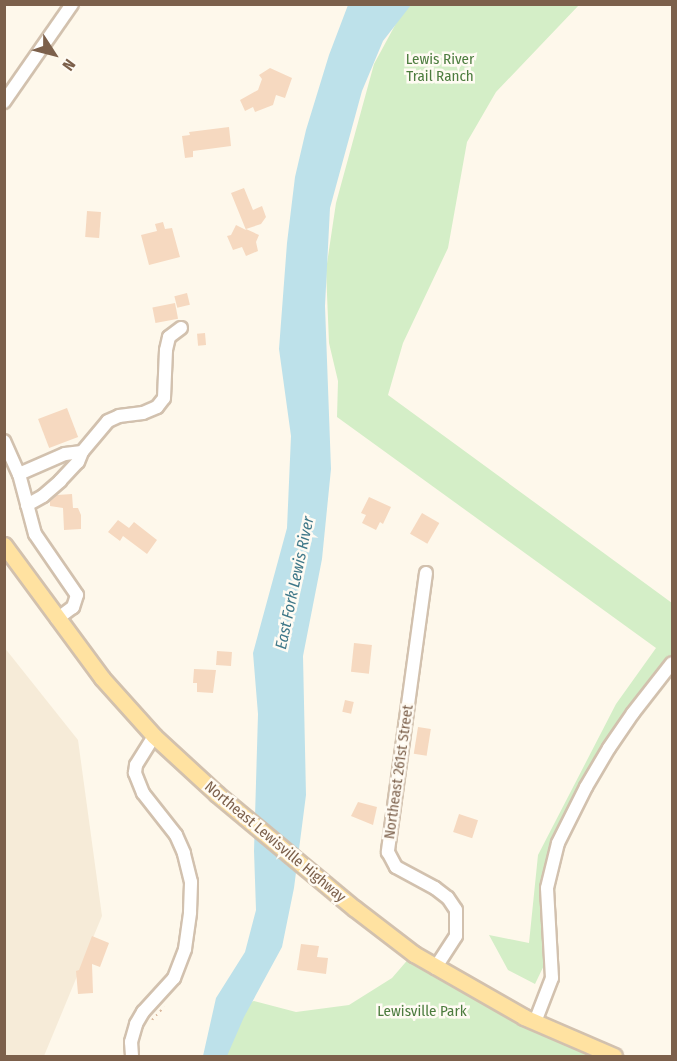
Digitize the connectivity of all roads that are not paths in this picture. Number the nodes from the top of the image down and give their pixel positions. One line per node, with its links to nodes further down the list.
1 (72, 4): 2 (street)
2 (4, 102)
3 (181, 328): 5 (street)
4 (4, 441): 6 (street)
5 (82, 452): 6 (street); 7 (street)
6 (19, 474): 7 (street)
7 (27, 505): 10 (street)
8 (4, 545): 10 (main road, Northeast Lewisville Highway)
9 (426, 573): 13 (street, Northeast 261st Street)
10 (57, 619): 12 (main road, Northeast Lewisville Highway)
11 (672, 663): 14 (street)
12 (154, 736): 13 (main road, Northeast Lewisville Highway); 15 (street)
13 (435, 968): 14 (main road, Northeast Lewisville Highway)
14 (535, 1023): 16 (main road, Northeast Lewisville Highway)
15 (132, 1056)
16 (612, 1056)

